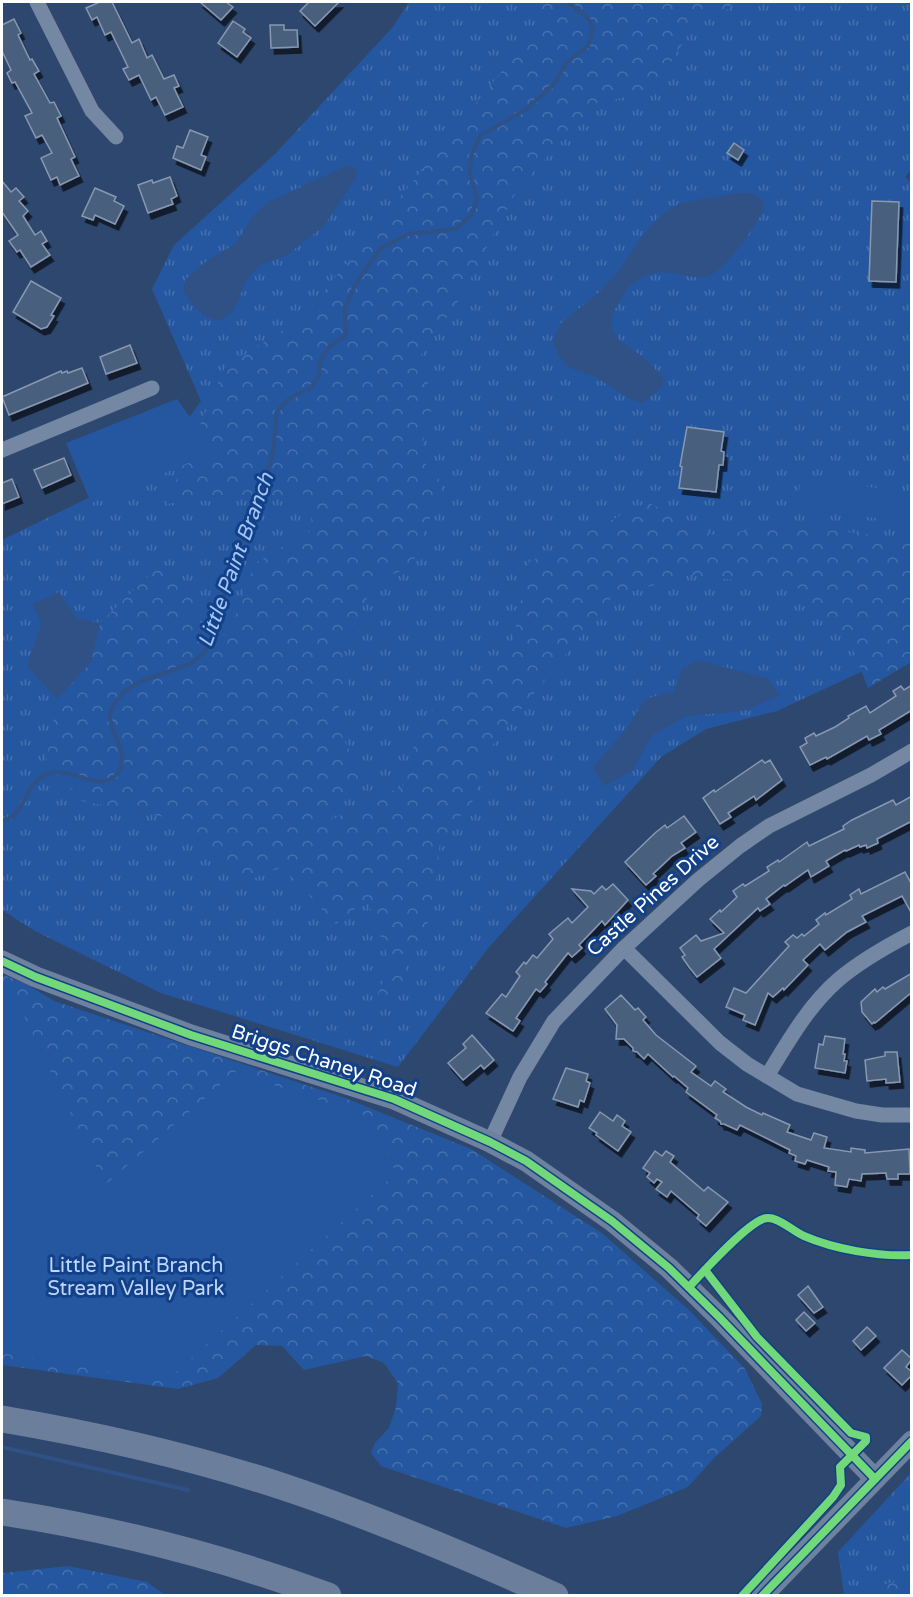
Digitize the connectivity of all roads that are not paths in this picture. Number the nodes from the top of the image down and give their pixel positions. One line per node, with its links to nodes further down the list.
1 (37, 2): 2 (street)
2 (116, 136)
3 (152, 388): 4 (street)
4 (2, 450)
5 (912, 751): 7 (street, Castle Pines Drive)
6 (912, 933): 9 (street)
7 (624, 948): 9 (street); 11 (street, Castle Pines Drive)
8 (2, 961): 11 (main road, Briggs Chaney Road)
9 (767, 1076): 10 (street)
10 (912, 1115)
11 (490, 1142): 14 (main road, Briggs Chaney Road)
12 (2, 1419): 19 (highway)
13 (912, 1441): 14 (main road)
14 (875, 1479): 20 (main road)
15 (2, 1512): 17 (highway)
16 (2, 1524): 17 (highway)
17 (259, 1572): 18 (highway)
18 (328, 1596)
19 (555, 1596)
20 (762, 1596)

